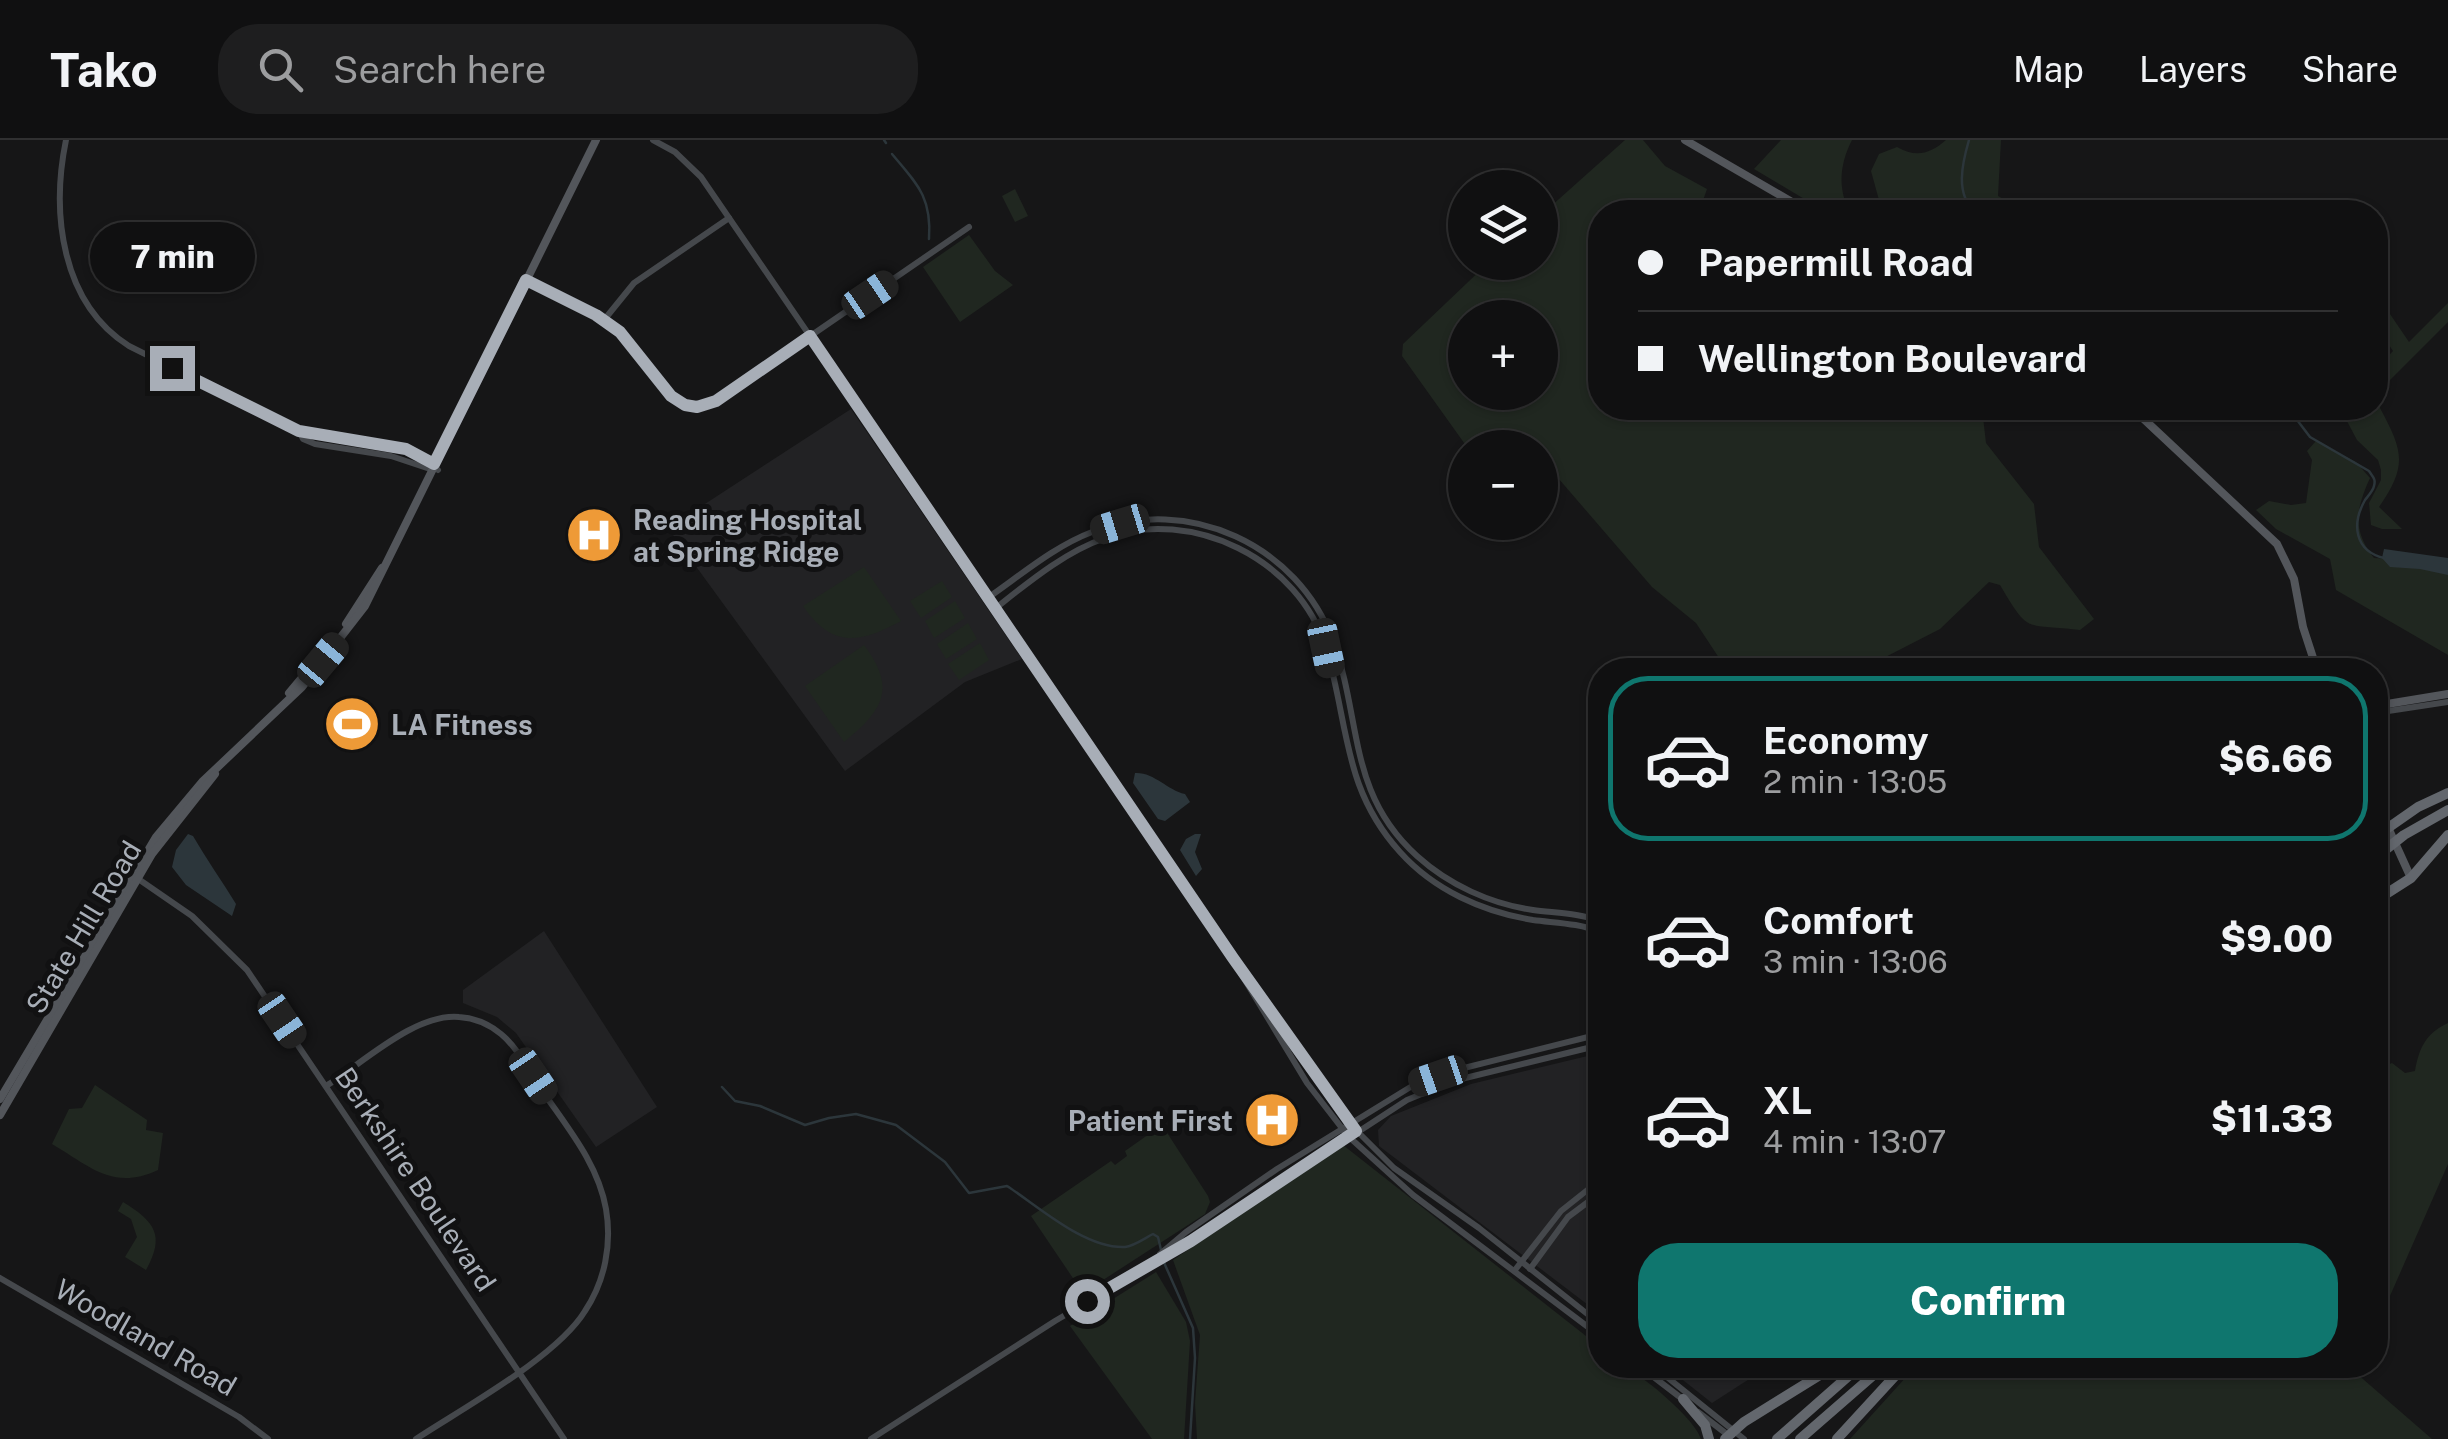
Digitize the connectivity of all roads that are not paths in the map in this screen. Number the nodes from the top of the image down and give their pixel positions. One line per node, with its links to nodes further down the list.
1 (66, 140): 12 (main road)
2 (596, 140): 8 (main road, State Hill Road)
3 (653, 140): 6 (main road)
4 (1685, 140): 5 (main road)
5 (1788, 200)
6 (729, 218): 9 (main road); 10 (main road)
7 (970, 228): 10 (main road)
8 (526, 280): 9 (main road); 12 (main road, State Hill Road)
9 (604, 320): 10 (main road)
10 (810, 336): 13 (main road)
11 (2145, 420): 15 (main road)
12 (433, 467): 24 (main road, State Hill Road)
13 (989, 597): 14 (main road); 27 (main road)
14 (997, 608): 28 (main road); 34 (main road)
15 (2313, 658)
16 (2448, 698): 17 (main road)
17 (2388, 707)
18 (2448, 793): 21 (highway)
19 (2448, 810): 23 (highway)
20 (2388, 827): 25 (main road)
21 (2388, 828)
22 (2448, 835): 25 (highway)
23 (2388, 848)
24 (135, 877): 31 (main road, Berkshire Boulevard); 32 (main road, State Hill Road); 33 (main road, State Hill Road)
25 (2411, 878): 26 (highway)
26 (2388, 893)
27 (1588, 919)
28 (1588, 930)
29 (1588, 1037): 34 (main road)
30 (1588, 1048): 35 (main road)
31 (326, 1086): 46 (main road, Berkshire Boulevard); 46 (main road)
32 (0, 1099)
33 (0, 1115)
34 (1345, 1126): 35 (main road); 38 (main road)
35 (1352, 1134): 38 (main road); 39 (main road); 41 (main road)
36 (1588, 1190): 39 (main road)
37 (1588, 1202): 40 (main road)
38 (1152, 1261): 58 (main road)
39 (1521, 1262): 40 (main road); 41 (main road)
40 (1530, 1269): 42 (main road); 44 (main road)
41 (1515, 1270): 42 (main road)
42 (1524, 1277): 45 (main road)
43 (0, 1278): 55 (main road, Woodland Road)
44 (1588, 1315)
45 (1588, 1327)
46 (518, 1371): 56 (main road); 57 (main road, Berkshire Boulevard)
47 (1655, 1378): 53 (main road)
48 (1666, 1378): 54 (main road)
49 (1817, 1378): 54 (highway)
50 (1846, 1378): 61 (highway)
51 (1870, 1378): 62 (highway)
52 (1893, 1378): 63 (highway)
53 (1682, 1399): 54 (main road); 59 (highway)
54 (1730, 1436): 60 (main road)
55 (268, 1439)
56 (416, 1439)
57 (564, 1439)
58 (870, 1439)
59 (1709, 1439)
60 (1744, 1439)
61 (1777, 1439)
62 (1800, 1439)
63 (1836, 1439)

